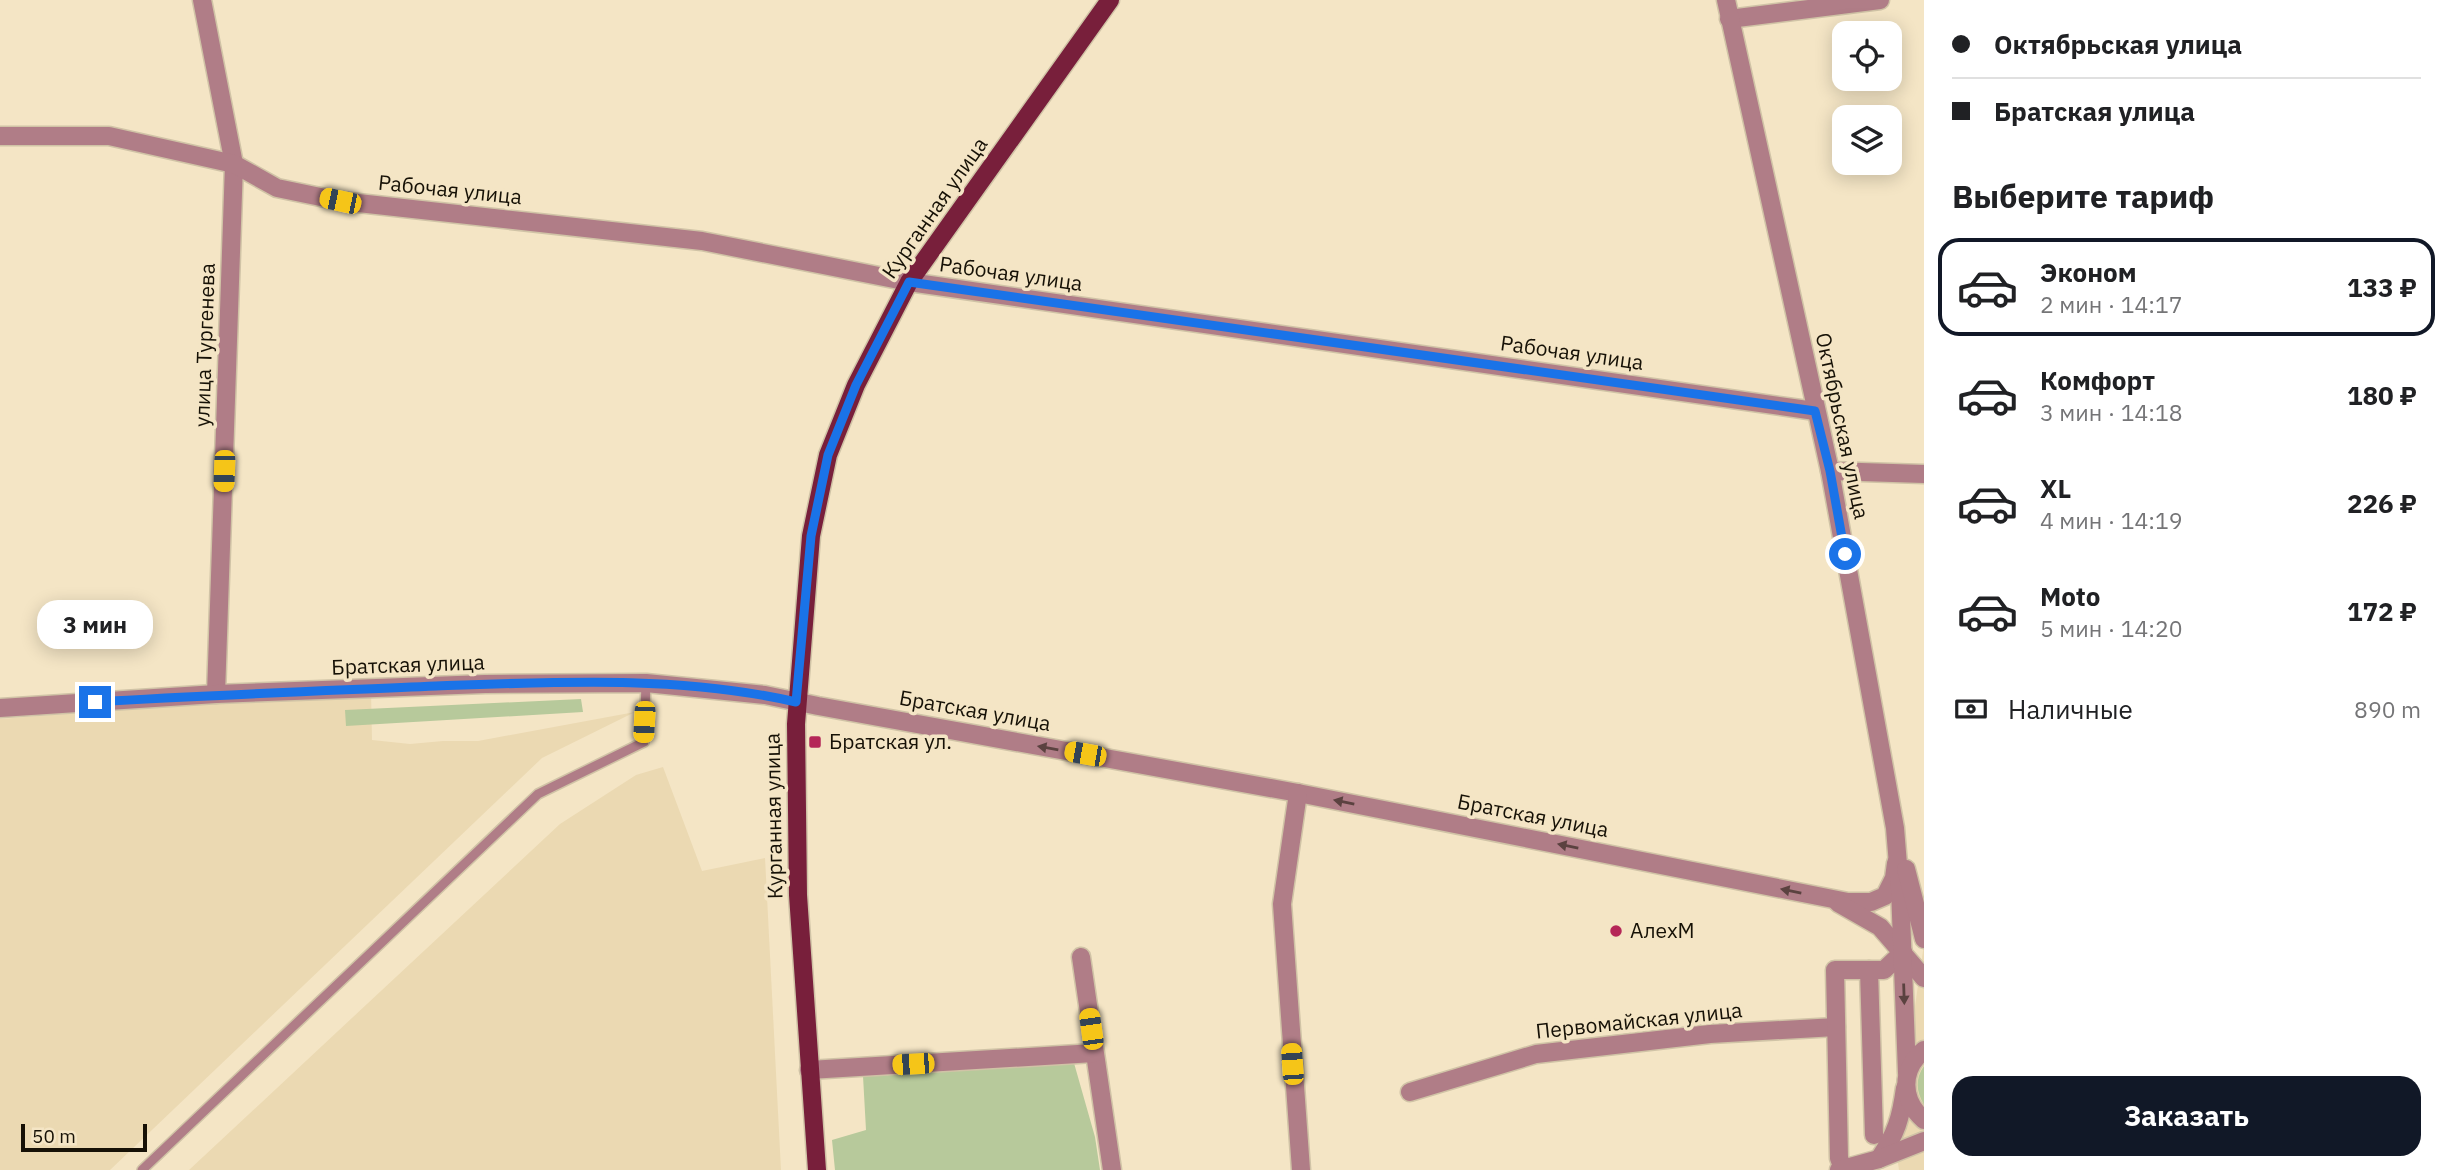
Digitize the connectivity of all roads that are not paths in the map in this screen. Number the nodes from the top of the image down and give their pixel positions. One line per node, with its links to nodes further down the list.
1 (1110, 0): 8 (main road, Курганная улица)
2 (1726, 0): 5 (street, Октябрьская улица)
3 (1880, 0): 5 (street)
4 (208, 1): 7 (street, улица Тургенева)
5 (1730, 19): 9 (street, Октябрьская улица)
6 (0, 136): 7 (street, Рабочая улица)
7 (234, 164): 8 (street, Рабочая улица); 13 (street, улица Тургенева)
8 (909, 282): 9 (street, Рабочая улица); 14 (main road, Курганная улица)
9 (1815, 411): 10 (street, Октябрьская улица)
10 (1830, 471): 11 (street); 17 (street, Октябрьская улица)
11 (1924, 474)
12 (646, 683): 13 (street, Братская улица); 14 (street, Братская улица); 35 (lane)
13 (216, 694): 15 (street, Братская улица)
14 (796, 702): 16 (street, Братская улица, one-way to 14); 28 (main road, Курганная улица)
15 (0, 708)
16 (1298, 793): 19 (street, Братская улица, one-way to 16); 38 (street)
17 (1895, 828): 18 (street, Октябрьская улица); 20 (street)
18 (1897, 853): 19 (street, Братская улица); 21 (street, Октябрьская улица)
19 (1829, 898): 21 (street)
20 (1924, 939)
21 (1903, 952): 23 (street); 24 (street); 29 (street, Октябрьская улица, one-way to 29)
22 (1081, 957): 27 (street)
23 (1870, 970): 25 (street); 32 (street)
24 (1924, 978)
25 (1836, 1027): 30 (street, Первомайская улица); 39 (street)
26 (1924, 1050): 29 (street)
27 (1094, 1053): 28 (street); 37 (street)
28 (809, 1070): 36 (main road, Курганная улица)
29 (1906, 1081): 31 (street); 34 (street, Октябрьская улица)
30 (1410, 1092)
31 (1924, 1120)
32 (1874, 1135)
33 (1924, 1141): 34 (street)
34 (1879, 1165): 39 (street)
35 (142, 1170)
36 (817, 1170)
37 (1112, 1170)
38 (1301, 1170)
39 (1841, 1170)

